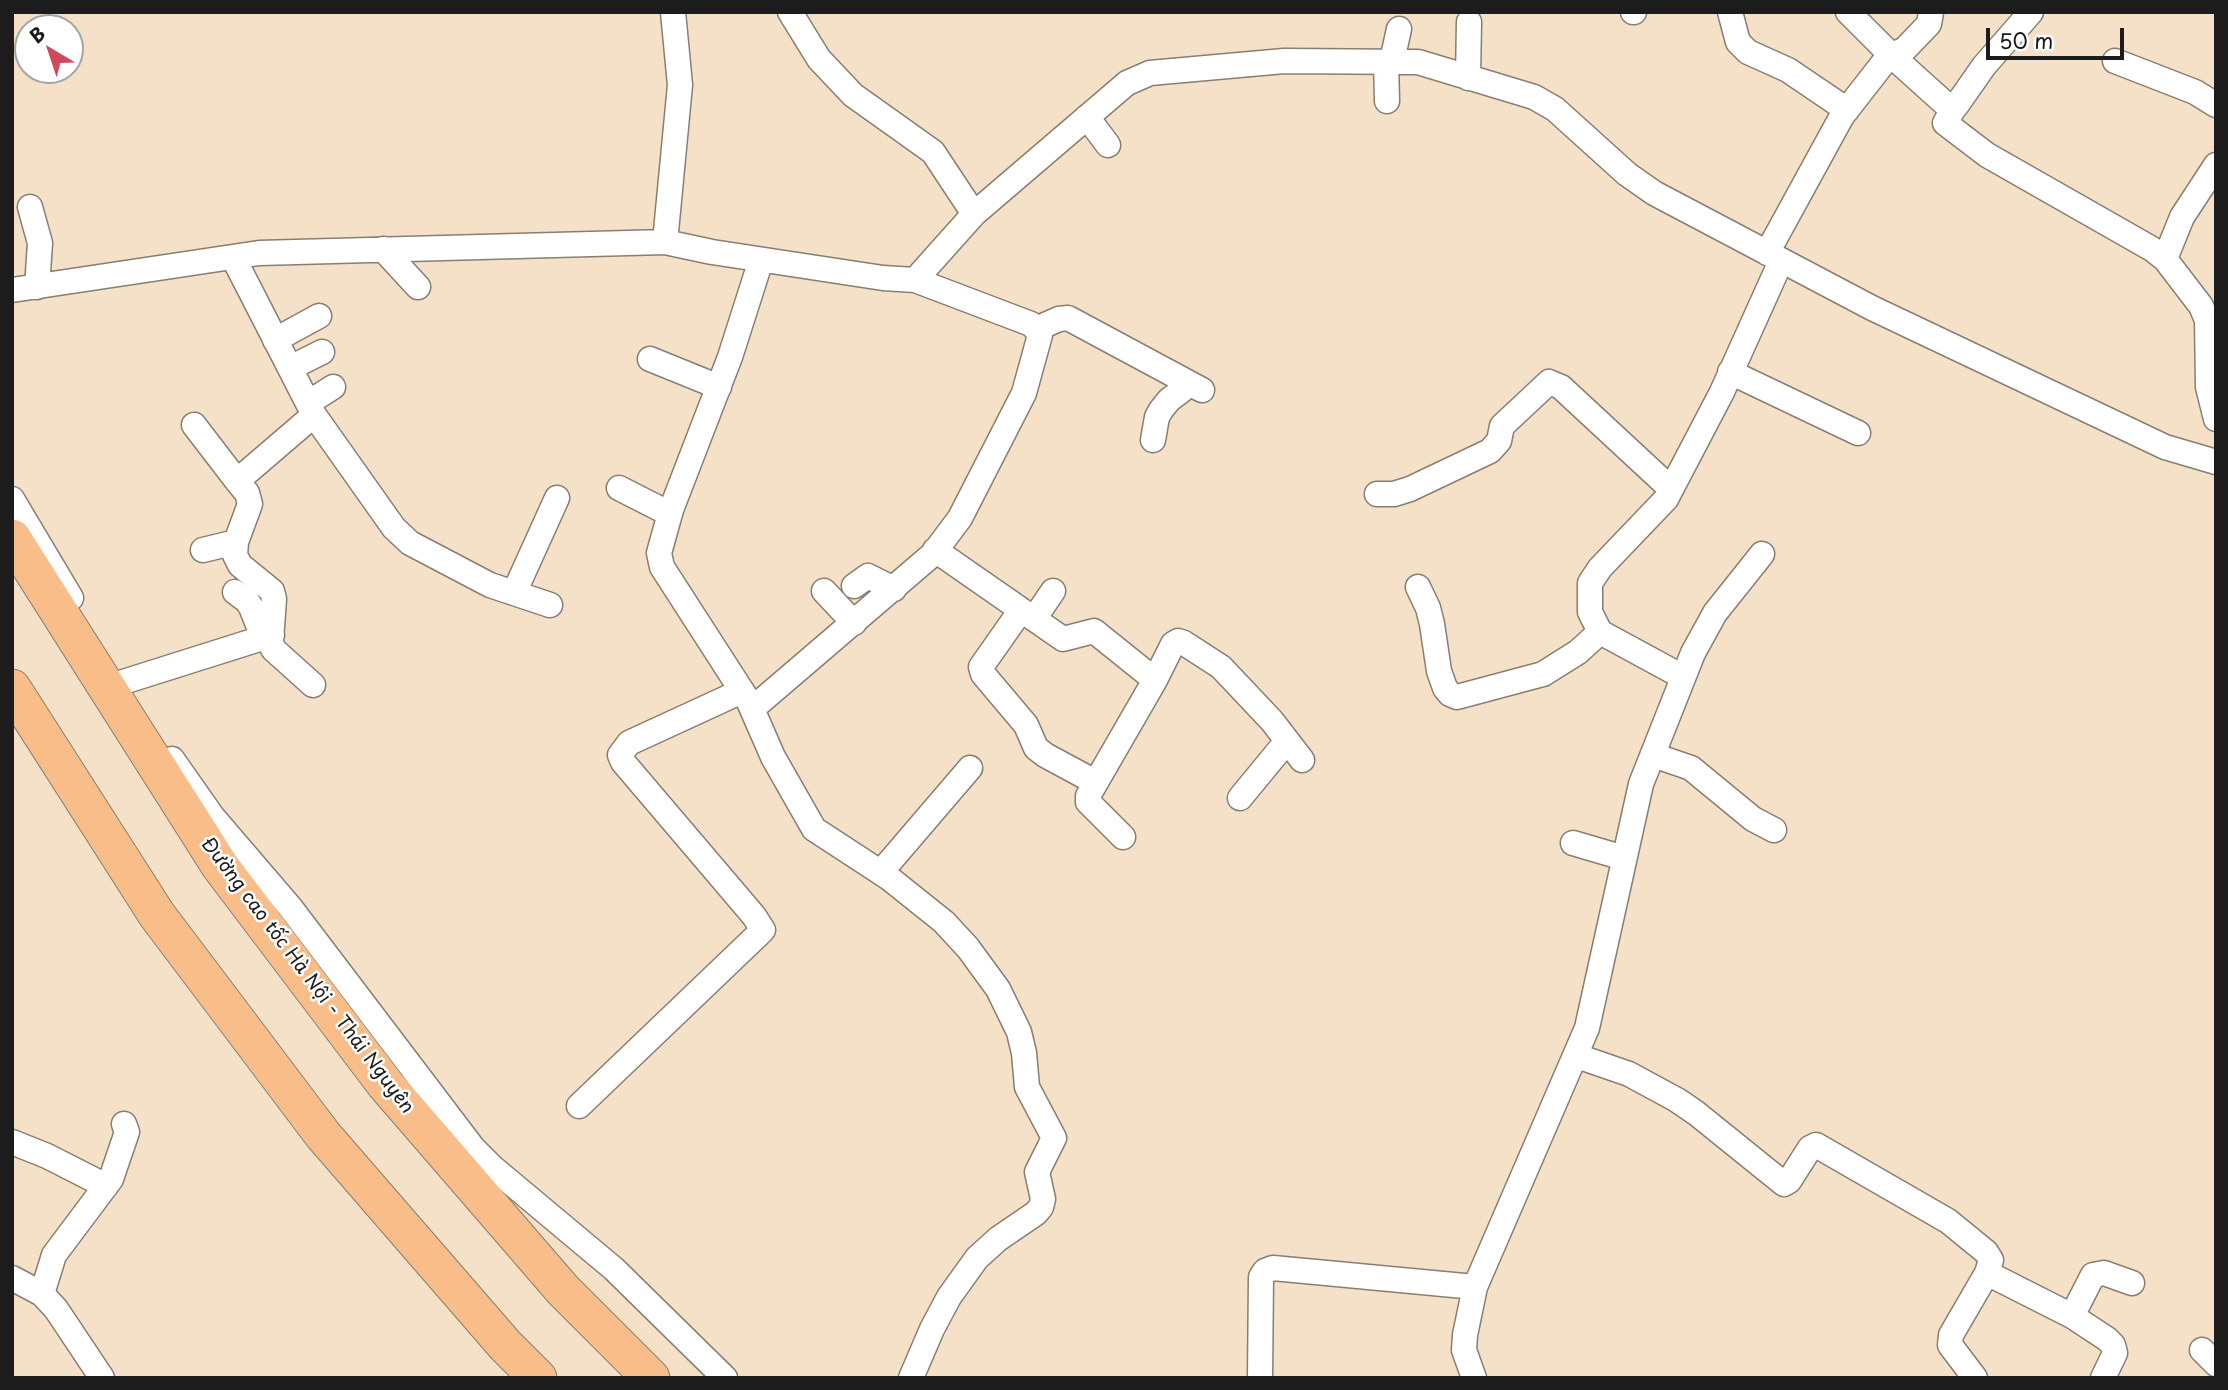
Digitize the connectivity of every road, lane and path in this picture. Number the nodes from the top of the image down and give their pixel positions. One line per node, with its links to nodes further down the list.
1 (673, 12): 22 (street)
2 (790, 12): 21 (street)
3 (1730, 12): 16 (street)
4 (1848, 12): 9 (street)
5 (1931, 12): 9 (street)
6 (2031, 12): 15 (street)
7 (1469, 22): 12 (street)
8 (1399, 29): 10 (street)
9 (1891, 55): 15 (street); 16 (street)
10 (1389, 61): 12 (street); 13 (street); 17 (street)
11 (2115, 61): 14 (street)
12 (1468, 78): 25 (street)
13 (1387, 102)
14 (2216, 105)
15 (1954, 108): 26 (street)
16 (1847, 110): 25 (street)
17 (1087, 117): 18 (street); 21 (street)
18 (1108, 145)
19 (2216, 165): 26 (street)
20 (30, 207): 30 (street)
21 (974, 214): 28 (street)
22 (665, 242): 23 (street); 27 (street)
23 (383, 250): 24 (street); 29 (street)
24 (233, 257): 30 (street); 33 (street)
25 (1774, 257): 37 (street); 45 (street)
26 (2165, 259): 41 (street)
27 (761, 260): 28 (street); 39 (street)
28 (915, 280): 32 (street)
29 (418, 287)
30 (24, 288)
31 (319, 316): 33 (street)
32 (1036, 329): 44 (street); 56 (street)
33 (275, 340): 36 (street)
34 (321, 352): 36 (street)
35 (650, 359): 39 (street)
36 (290, 368): 40 (street)
37 (1730, 372): 43 (street); 48 (street)
38 (332, 387): 40 (street)
39 (719, 387): 52 (street)
40 (311, 409): 46 (street); 64 (street)
41 (2216, 419)
42 (194, 425): 46 (street)
43 (1858, 433)
44 (1153, 440)
45 (2216, 462)
46 (237, 481): 54 (street)
47 (619, 488): 52 (street)
48 (1671, 489): 49 (street); 68 (street)
49 (1377, 494)
50 (557, 498): 64 (street)
51 (12, 499): 72 (street)
52 (670, 514): 75 (street)
53 (12, 538): 98 (highway, Đường cao tốc Hà Nội - Thái Nguyên)
54 (236, 542): 55 (street); 69 (street)
55 (203, 550)
56 (935, 550): 60 (street); 66 (street)
57 (1762, 554): 70 (street)
58 (854, 586): 60 (street)
59 (1418, 587): 68 (street)
60 (894, 589): 67 (street)
61 (824, 591): 67 (street)
62 (1052, 591): 66 (street)
63 (234, 592): 69 (street)
64 (514, 593): 65 (street)
65 (550, 605)
66 (1027, 614): 71 (street); 78 (street)
67 (854, 623): 75 (street)
68 (1600, 632): 70 (street)
69 (267, 636): 72 (street); 73 (street)
70 (1683, 677): 76 (street)
71 (1154, 680): 78 (street); 79 (street)
72 (120, 683): 99 (street)
73 (313, 685)
74 (12, 688): 97 (highway)
75 (747, 700): 84 (street); 86 (street)
76 (1653, 755): 80 (street); 83 (street)
77 (970, 768): 84 (street)
78 (1094, 782): 81 (street)
79 (1240, 798)
80 (1774, 830)
81 (1123, 837)
82 (1573, 843): 83 (street)
83 (1624, 858): 85 (street)
84 (881, 872): 100 (street)
85 (1577, 1056): 90 (street); 93 (street)
86 (579, 1107)
87 (124, 1124): 89 (street)
88 (12, 1142): 89 (street)
89 (106, 1186): 94 (street)
90 (1987, 1273): 95 (street); 103 (street)
91 (12, 1278): 94 (street)
92 (2132, 1283): 95 (street)
93 (1475, 1287): 101 (street); 102 (street)
94 (42, 1294): 96 (street)
95 (2072, 1316): 104 (street)
96 (102, 1378)
97 (538, 1378)
98 (651, 1378)
99 (725, 1378)
100 (911, 1378)
101 (1260, 1378)
102 (1474, 1378)
103 (1975, 1378)
104 (2103, 1378)

